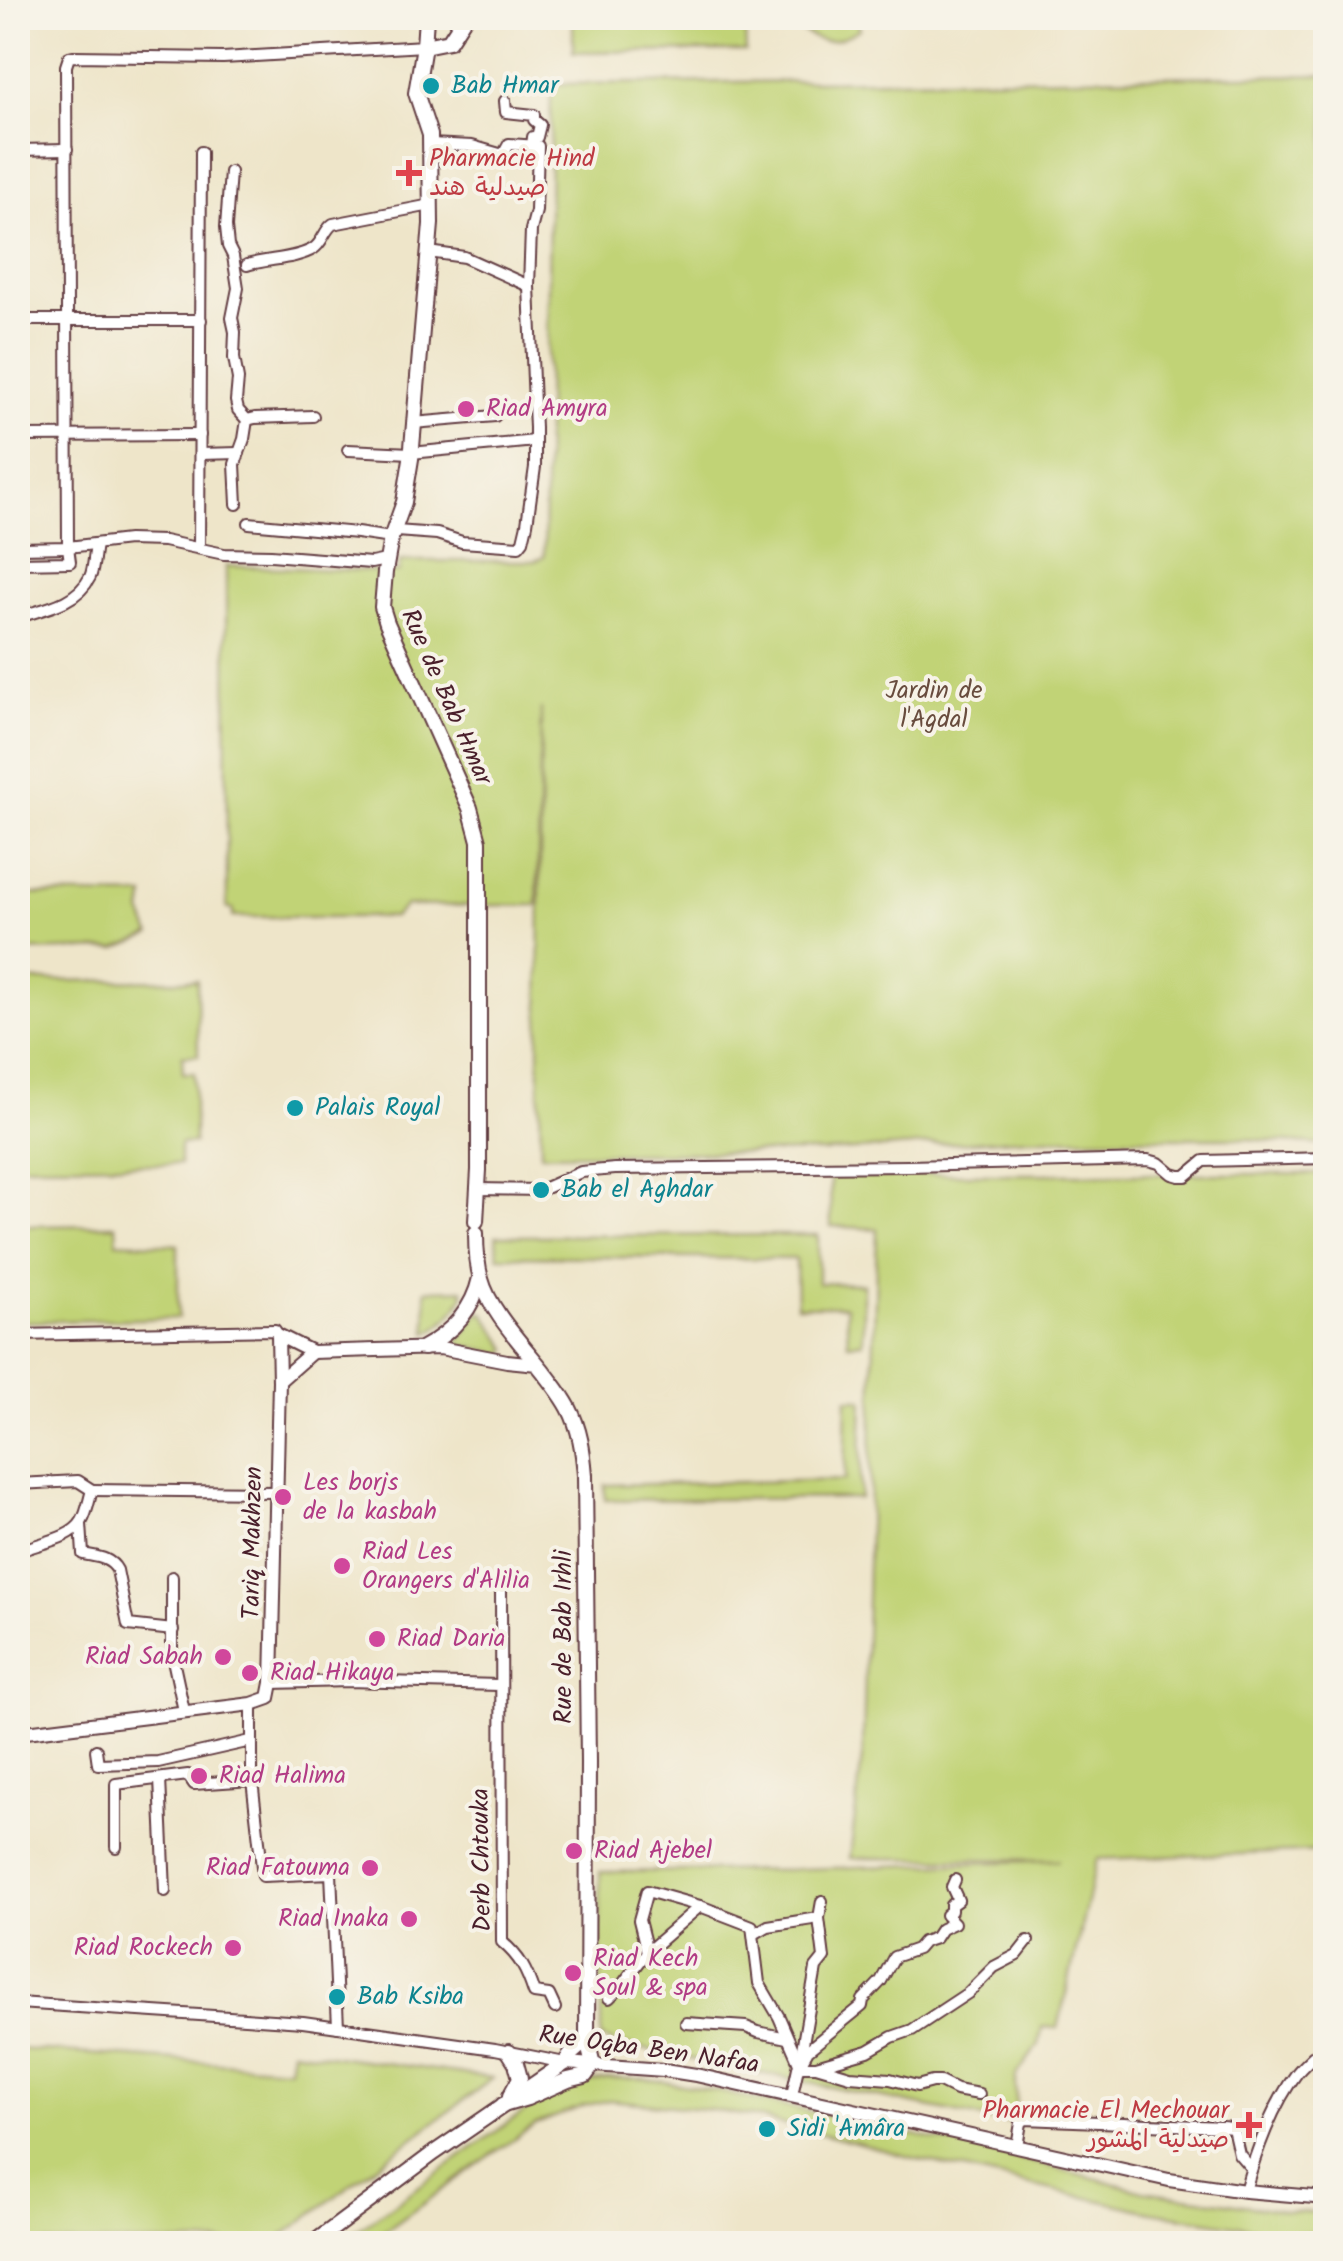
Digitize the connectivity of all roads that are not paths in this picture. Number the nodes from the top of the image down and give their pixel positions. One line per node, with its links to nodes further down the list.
1 (426, 18): 3 (main road, Rue de Bab Hmar)
2 (464, 18): 3 (main road)
3 (424, 46): 5 (main road, Rue de Bab Hmar); 7 (street)
4 (505, 100): 6 (street)
5 (430, 144): 6 (street); 11 (main road, Rue de Bab Hmar)
6 (532, 146): 14 (street)
7 (67, 149): 8 (street); 16 (street)
8 (18, 150)
9 (202, 152): 17 (street)
10 (230, 172): 20 (street)
11 (431, 206): 12 (main road, Rue de Bab Hmar); 13 (street)
12 (428, 252): 14 (street); 21 (main road, Rue de Bab Hmar)
13 (246, 264)
14 (529, 286): 25 (street)
15 (18, 320): 16 (street)
16 (67, 320): 17 (street); 24 (street)
17 (201, 320): 22 (street)
18 (313, 416): 20 (street)
19 (495, 416): 21 (street)
20 (247, 420): 27 (street)
21 (413, 423): 28 (main road, Rue de Bab Hmar)
22 (200, 435): 24 (street); 29 (street)
23 (18, 436): 24 (street)
24 (67, 436): 34 (street)
25 (535, 441): 28 (street); 32 (street)
26 (348, 450): 28 (street)
27 (240, 453): 29 (street); 30 (street)
28 (411, 453): 32 (main road, Rue de Bab Hmar)
29 (200, 454): 36 (street)
30 (237, 504)
31 (249, 524): 32 (street)
32 (394, 534): 37 (main road, Rue de Bab Hmar)
33 (96, 544): 34 (street); 36 (street); 39 (street)
34 (68, 547): 35 (street); 38 (street)
35 (18, 548)
36 (199, 548): 37 (street)
37 (386, 560): 41 (main road, Rue de Bab Hmar)
38 (18, 563)
39 (18, 616)
40 (1326, 1158): 41 (street)
41 (478, 1189): 42 (main road, Rue de Bab Hmar)
42 (476, 1227): 43 (main road, Rue de Bab Irhli)
43 (480, 1278): 46 (main road); 48 (main road, Rue de Bab Irhli)
44 (18, 1334): 45 (street)
45 (278, 1335): 47 (street); 51 (street, Tariq Makhzen)
46 (423, 1348): 47 (street); 48 (street)
47 (312, 1352): 51 (street)
48 (537, 1364): 84 (main road, Rue de Bab Irhli)
49 (18, 1366): 50 (street)
50 (18, 1380)
51 (279, 1381): 54 (street, Tariq Makhzen)
52 (18, 1484): 53 (street)
53 (92, 1490): 54 (street); 55 (street)
54 (277, 1492): 60 (street, Tariq Makhzen)
55 (81, 1524): 56 (street); 59 (street)
56 (18, 1552)
57 (172, 1577): 59 (street)
58 (504, 1582): 61 (street, Derb Chtouka)
59 (173, 1630): 63 (street)
60 (272, 1683): 61 (street); 62 (street)
61 (499, 1685): 80 (street, Derb Chtouka)
62 (252, 1704): 63 (street); 65 (street)
63 (184, 1710): 64 (street)
64 (18, 1732)
65 (251, 1742): 66 (street); 68 (street)
66 (96, 1750)
67 (160, 1779): 68 (street); 69 (street); 71 (street)
68 (252, 1780): 82 (street)
69 (116, 1848)
70 (955, 1880): 88 (street)
71 (165, 1892)
72 (822, 1901): 74 (street)
73 (700, 1906): 75 (street); 77 (street); 77 (street)
74 (818, 1918): 75 (street); 88 (street)
75 (754, 1934): 83 (street)
76 (1028, 1942): 90 (street)
77 (647, 1952): 78 (street)
78 (608, 1998)
79 (18, 2003): 82 (street, Rue Oqba Ben Nafaa)
80 (555, 2008)
81 (686, 2023): 83 (street)
82 (338, 2028): 86 (street, Rue Oqba Ben Nafaa)
83 (787, 2038): 88 (street)
84 (587, 2040): 87 (main road); 89 (main road, Rue de Bab Irhli)
85 (1326, 2045): 95 (street)
86 (509, 2052): 87 (street, Rue Oqba Ben Nafaa); 93 (main road)
87 (565, 2063): 89 (street, Rue Oqba Ben Nafaa); 93 (main road)
88 (799, 2064): 90 (street); 92 (street)
89 (593, 2066): 92 (street, Rue Oqba Ben Nafaa); 93 (main road)
90 (816, 2066): 91 (street)
91 (979, 2094)
92 (792, 2096): 94 (street, Rue Oqba Ben Nafaa)
93 (503, 2105): 98 (main road)
94 (1016, 2146): 95 (street); 96 (street, Rue Oqba Ben Nafaa)
95 (1251, 2168): 96 (street)
96 (1244, 2191): 97 (street, Rue Oqba Ben Nafaa)
97 (1326, 2198)
98 (312, 2244)

